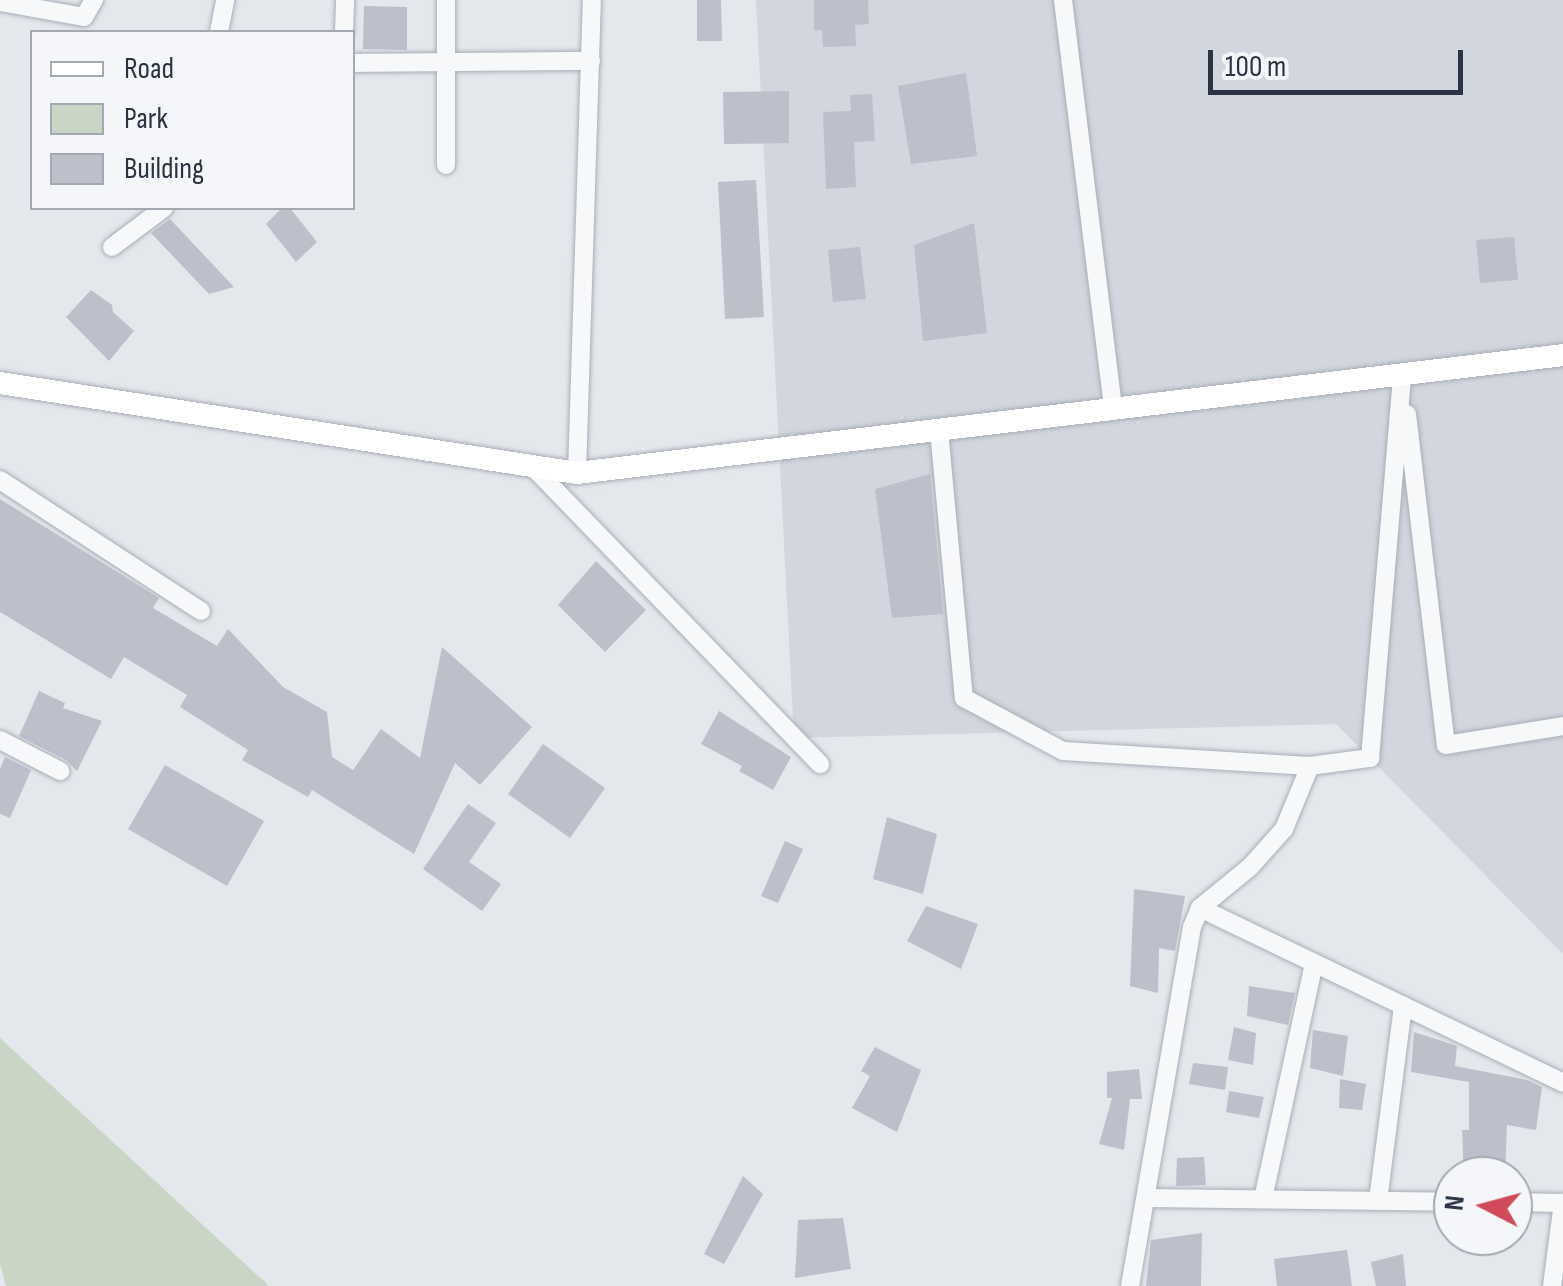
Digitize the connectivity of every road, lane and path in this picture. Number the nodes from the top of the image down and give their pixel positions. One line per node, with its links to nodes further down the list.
1 (94, 0): 7 (street)
2 (225, 0): 8 (street)
3 (345, 0): 9 (street)
4 (446, 0): 10 (street)
5 (592, 0): 11 (street)
6 (1063, 0): 19 (street)
7 (0, 2)
8 (219, 30)
9 (344, 30)
10 (444, 60): 11 (street); 12 (street); 13 (street)
11 (592, 60): 22 (street)
12 (355, 63)
13 (446, 165)
14 (161, 210): 15 (street)
15 (112, 247)
16 (1563, 355): 17 (main road)
17 (1402, 374): 19 (main road); 25 (street); 28 (street)
18 (0, 383): 21 (main road)
19 (1113, 409): 20 (main road)
20 (939, 430): 22 (main road); 28 (street)
21 (534, 468): 22 (main road); 27 (street)
22 (576, 473)
23 (0, 480): 24 (street)
24 (201, 610)
25 (1563, 726)
26 (0, 740): 29 (street)
27 (820, 764)
28 (1310, 766): 30 (street)
29 (60, 771)
30 (1200, 908): 31 (street); 34 (street)
31 (1314, 964): 32 (street); 35 (street)
32 (1403, 1006): 33 (street); 36 (street)
33 (1563, 1082)
34 (1146, 1198): 35 (street); 40 (street)
35 (1264, 1199): 36 (street)
36 (1378, 1200): 37 (street)
37 (1433, 1201)
38 (1533, 1202): 39 (street)
39 (1562, 1203): 41 (street)
40 (1130, 1286)
41 (1552, 1286)

